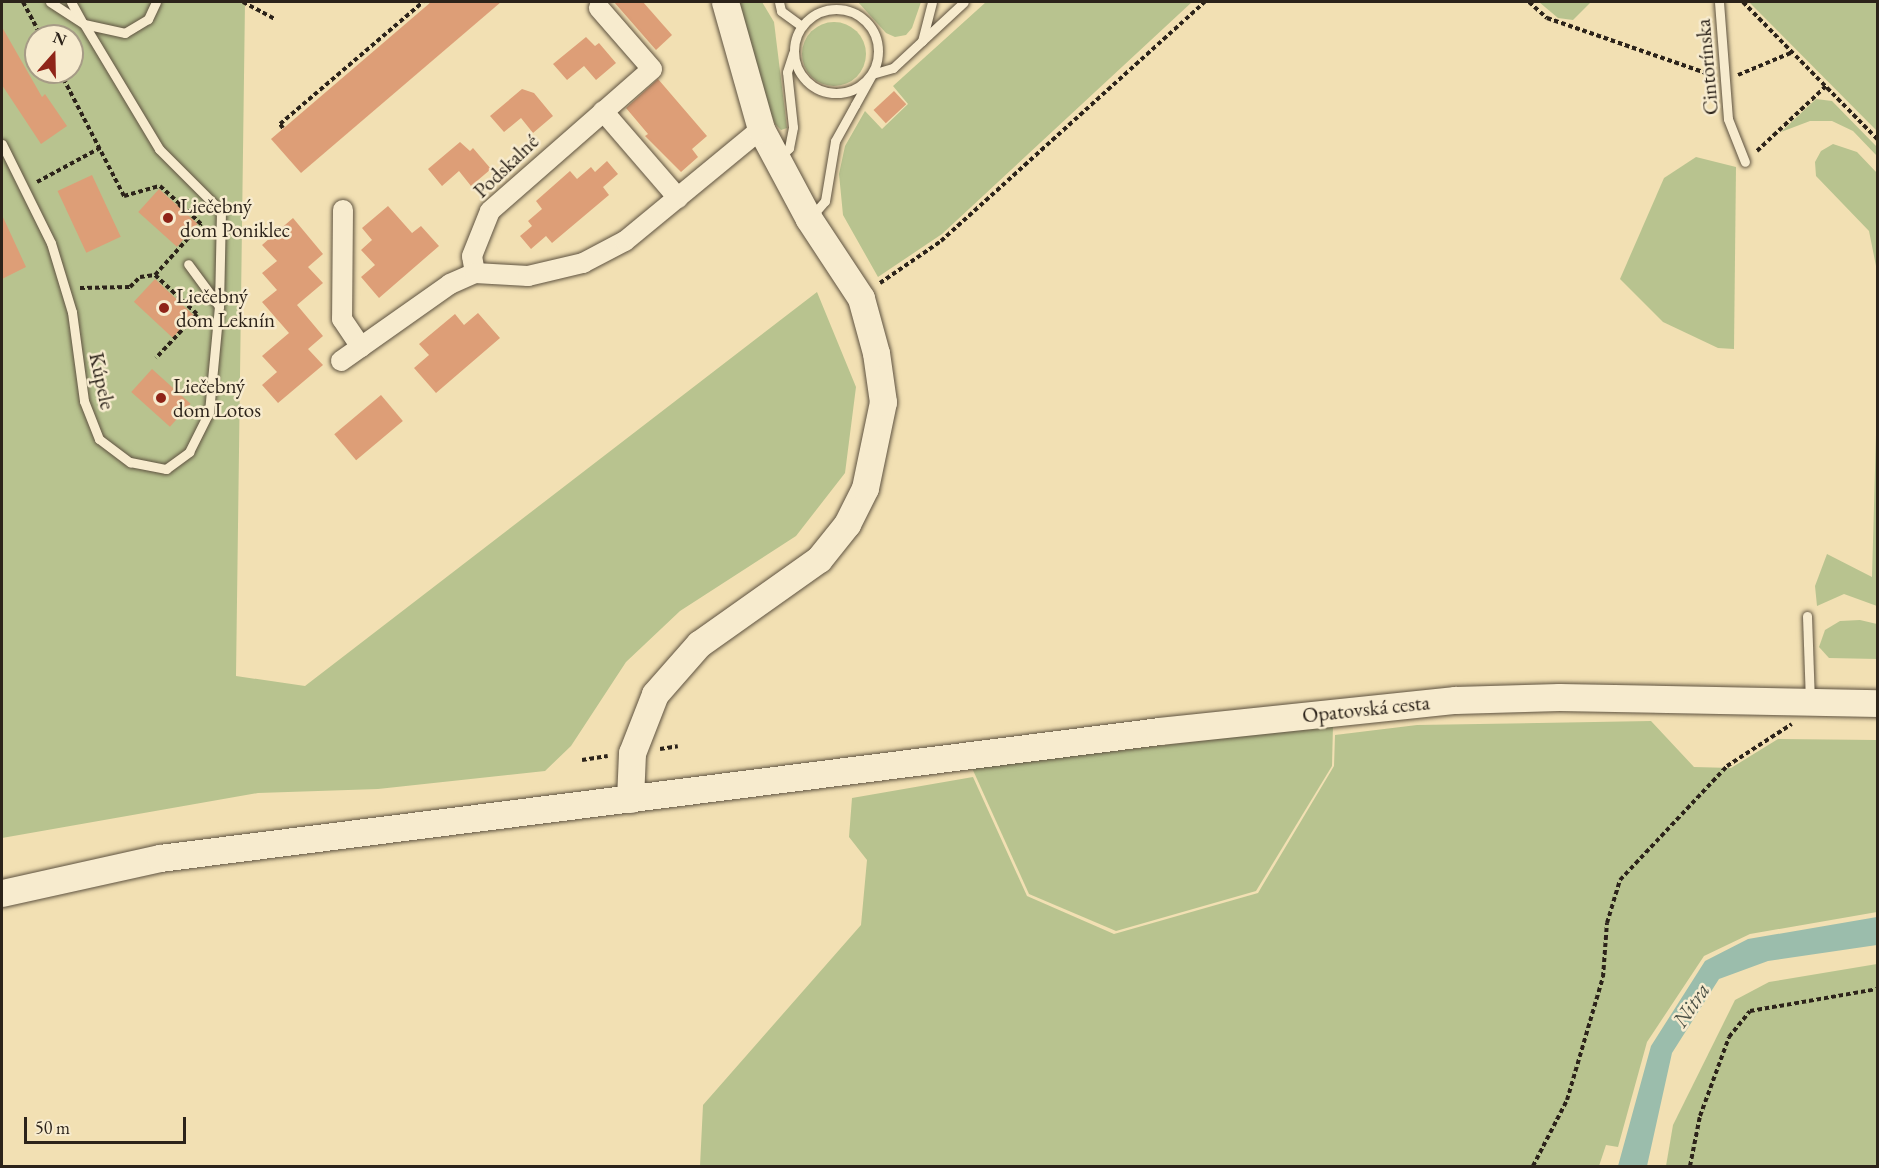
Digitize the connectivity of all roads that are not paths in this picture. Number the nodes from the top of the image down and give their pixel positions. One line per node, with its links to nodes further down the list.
1 (50, 2): 11 (lane)
2 (71, 2): 11 (lane, Kúpele)
3 (156, 2): 11 (lane)
4 (725, 2): 17 (street)
5 (778, 2): 12 (lane)
6 (932, 2): 13 (lane)
7 (964, 2): 13 (lane)
8 (1719, 2): 20 (lane, Cintorínska)
9 (844, 6): 12 (lane); 15 (lane)
10 (599, 8): 16 (street, Podskalné)
11 (84, 24): 26 (lane, Kúpele)
12 (802, 26): 14 (lane)
13 (922, 41): 15 (lane)
14 (794, 51): 15 (lane); 19 (lane)
15 (872, 74): 23 (lane)
16 (603, 111): 21 (street); 25 (street, Podskalné)
17 (761, 129): 19 (street); 21 (street)
18 (2, 144): 26 (lane, Kúpele)
19 (776, 161): 23 (street)
20 (1745, 162)
21 (678, 198): 25 (street)
22 (343, 210): 27 (street)
23 (809, 219): 32 (street)
24 (188, 264): 26 (lane)
25 (475, 273): 27 (street)
26 (219, 306)
27 (361, 346): 28 (street)
28 (341, 361)
29 (1808, 616): 30 (lane)
30 (1810, 702): 31 (street, Opatovská cesta); 32 (street, Opatovská cesta)
31 (1878, 703)
32 (630, 799): 33 (street, Opatovská cesta)
33 (2, 892)

